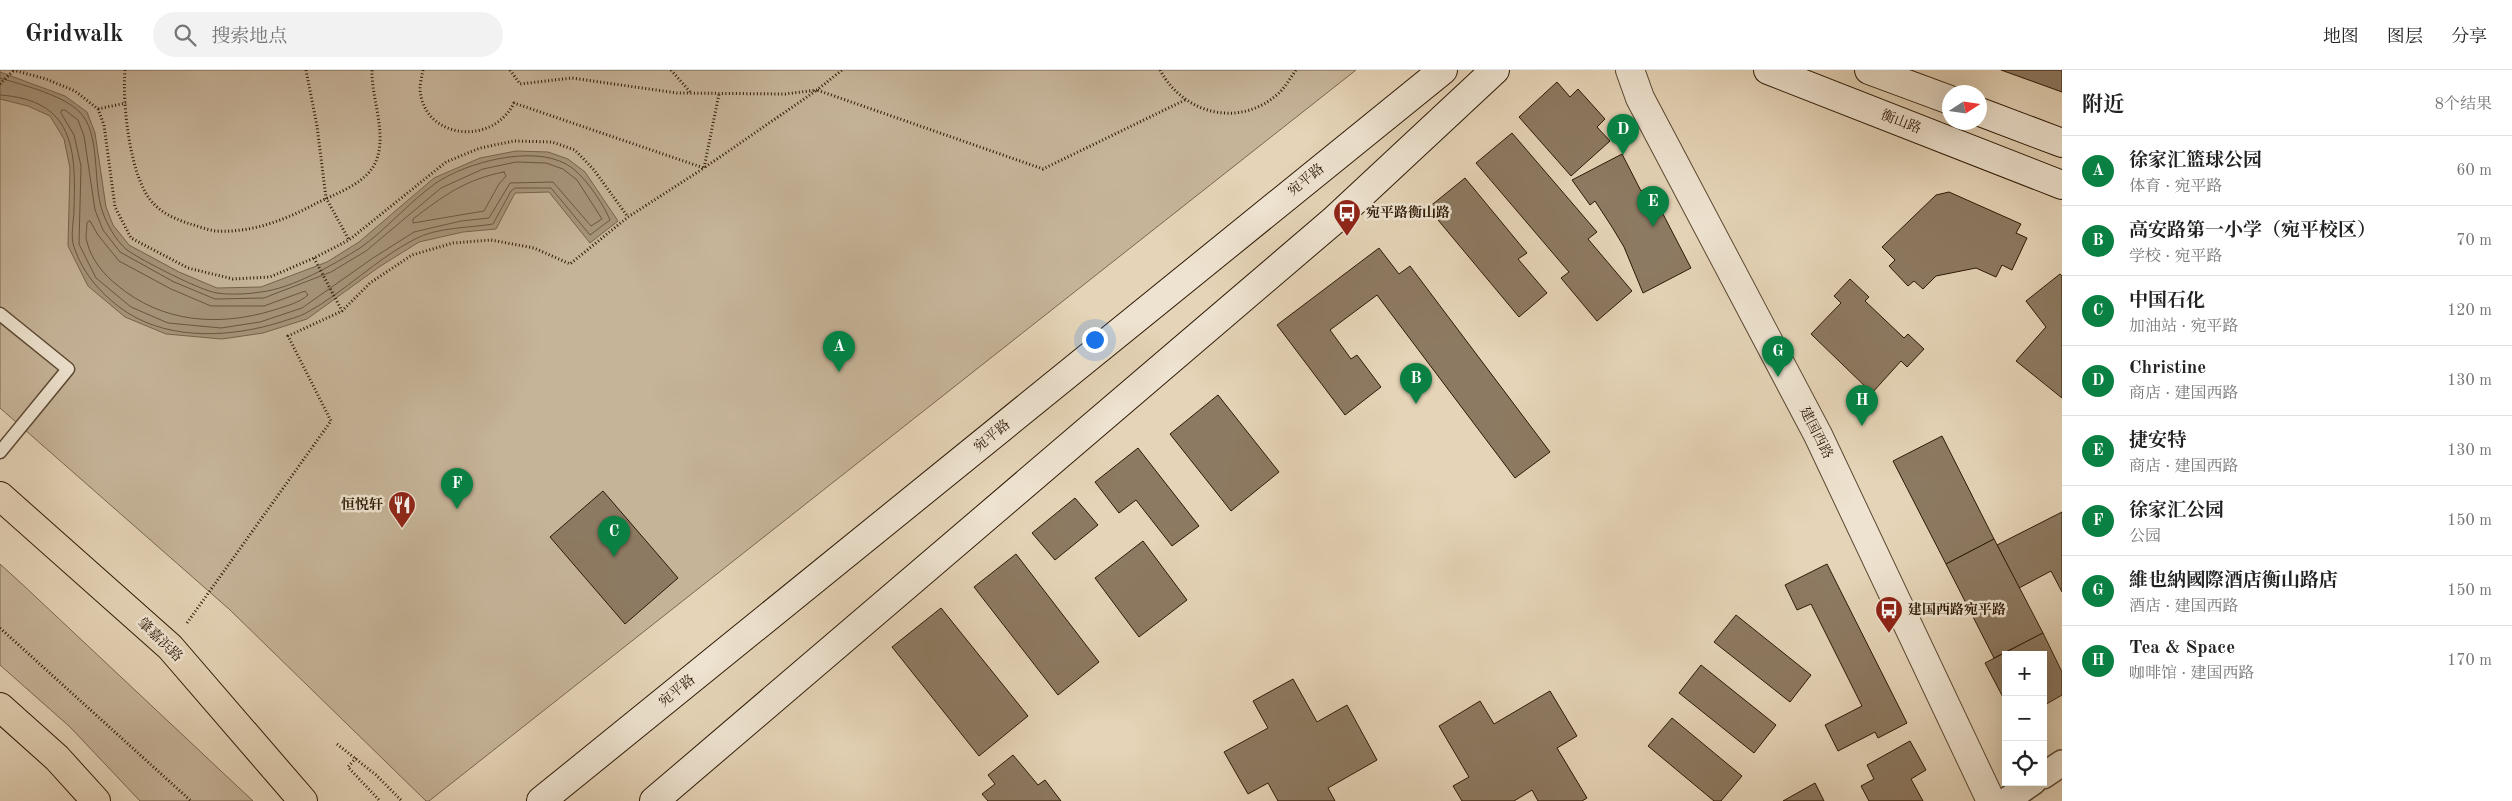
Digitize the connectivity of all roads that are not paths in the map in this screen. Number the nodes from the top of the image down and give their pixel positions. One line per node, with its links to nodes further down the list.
1 (1443, 70): 19 (main road, 宛平路)
2 (1495, 70): 20 (main road)
3 (1630, 70): 21 (main road, 建国西路)
4 (1768, 70): 9 (main road, 衡山路)
5 (1869, 70): 6 (main road)
6 (1942, 97)
7 (1987, 115): 8 (main road)
8 (2062, 143)
9 (2062, 185)
10 (0, 314): 11 (lane)
11 (0, 452)
12 (0, 496): 18 (main road, 肇嘉浜路)
13 (0, 707): 17 (main road)
14 (2062, 763): 15 (street)
15 (2047, 773)
16 (2027, 786): 22 (street)
17 (96, 801)
18 (303, 801)
19 (541, 801)
20 (654, 801)
21 (1991, 801)
22 (2006, 801)

